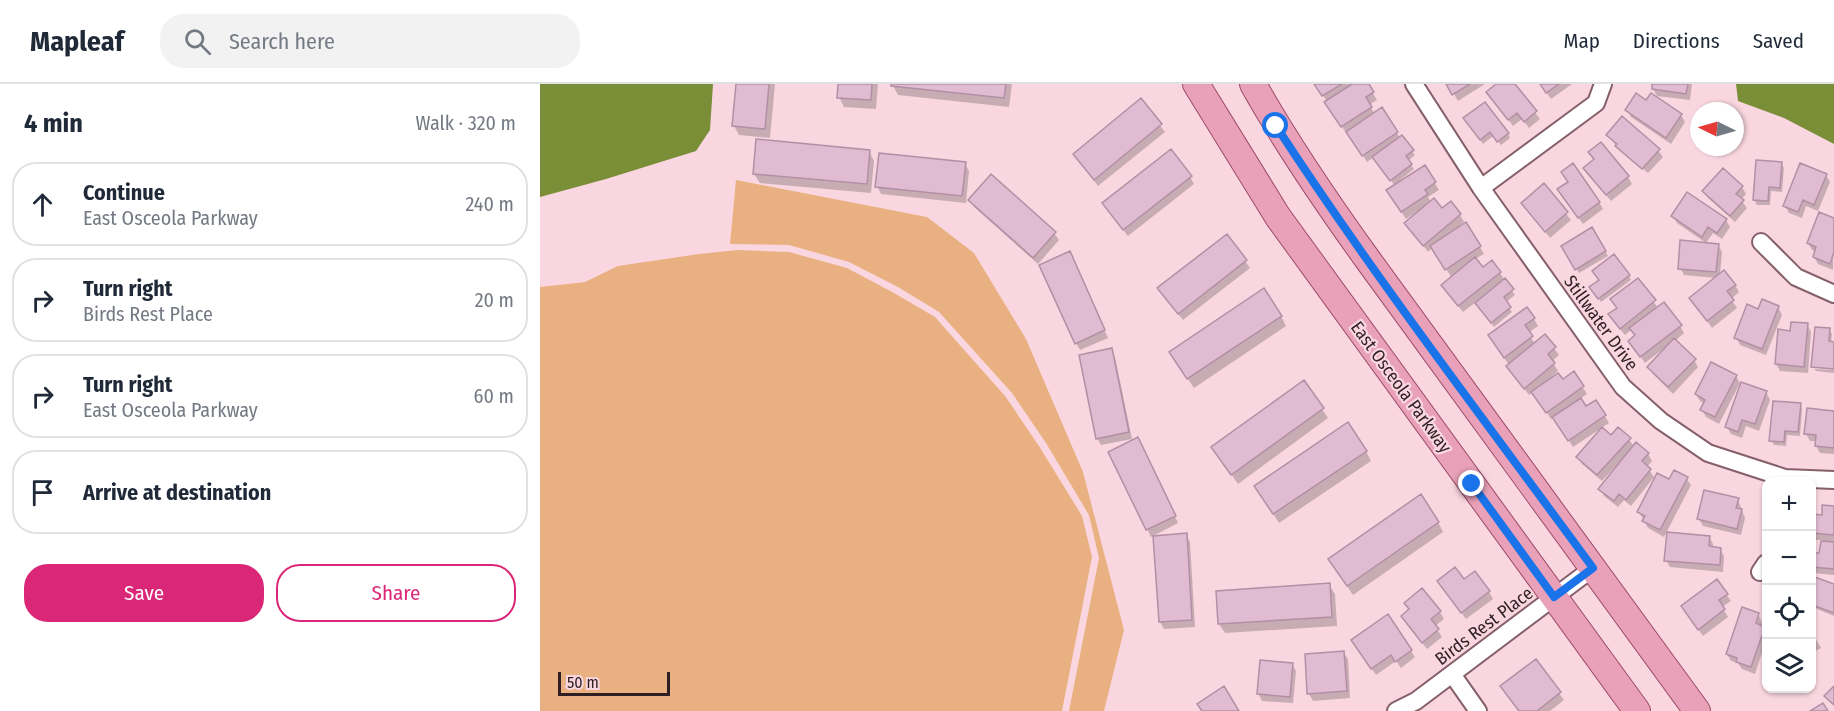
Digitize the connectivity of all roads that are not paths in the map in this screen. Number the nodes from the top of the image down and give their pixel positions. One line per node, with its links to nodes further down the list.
1 (1196, 84): 12 (main road, East Osceola Parkway)
2 (1253, 84): 11 (main road)
3 (1414, 84): 5 (street, Stillwater Drive)
4 (1603, 84): 5 (street)
5 (1481, 188): 8 (street, Stillwater Drive)
6 (1761, 242): 7 (street)
7 (1834, 294)
8 (1776, 477)
9 (1816, 480): 10 (street, Stillwater Drive)
10 (1834, 480)
11 (1593, 568): 12 (street, Birds Rest Place); 17 (main road)
12 (1554, 597): 13 (street, Birds Rest Place); 16 (main road, East Osceola Parkway)
13 (1452, 674): 14 (street, Birds Rest Place); 15 (street)
14 (1396, 711)
15 (1478, 711)
16 (1637, 711)
17 (1697, 711)

